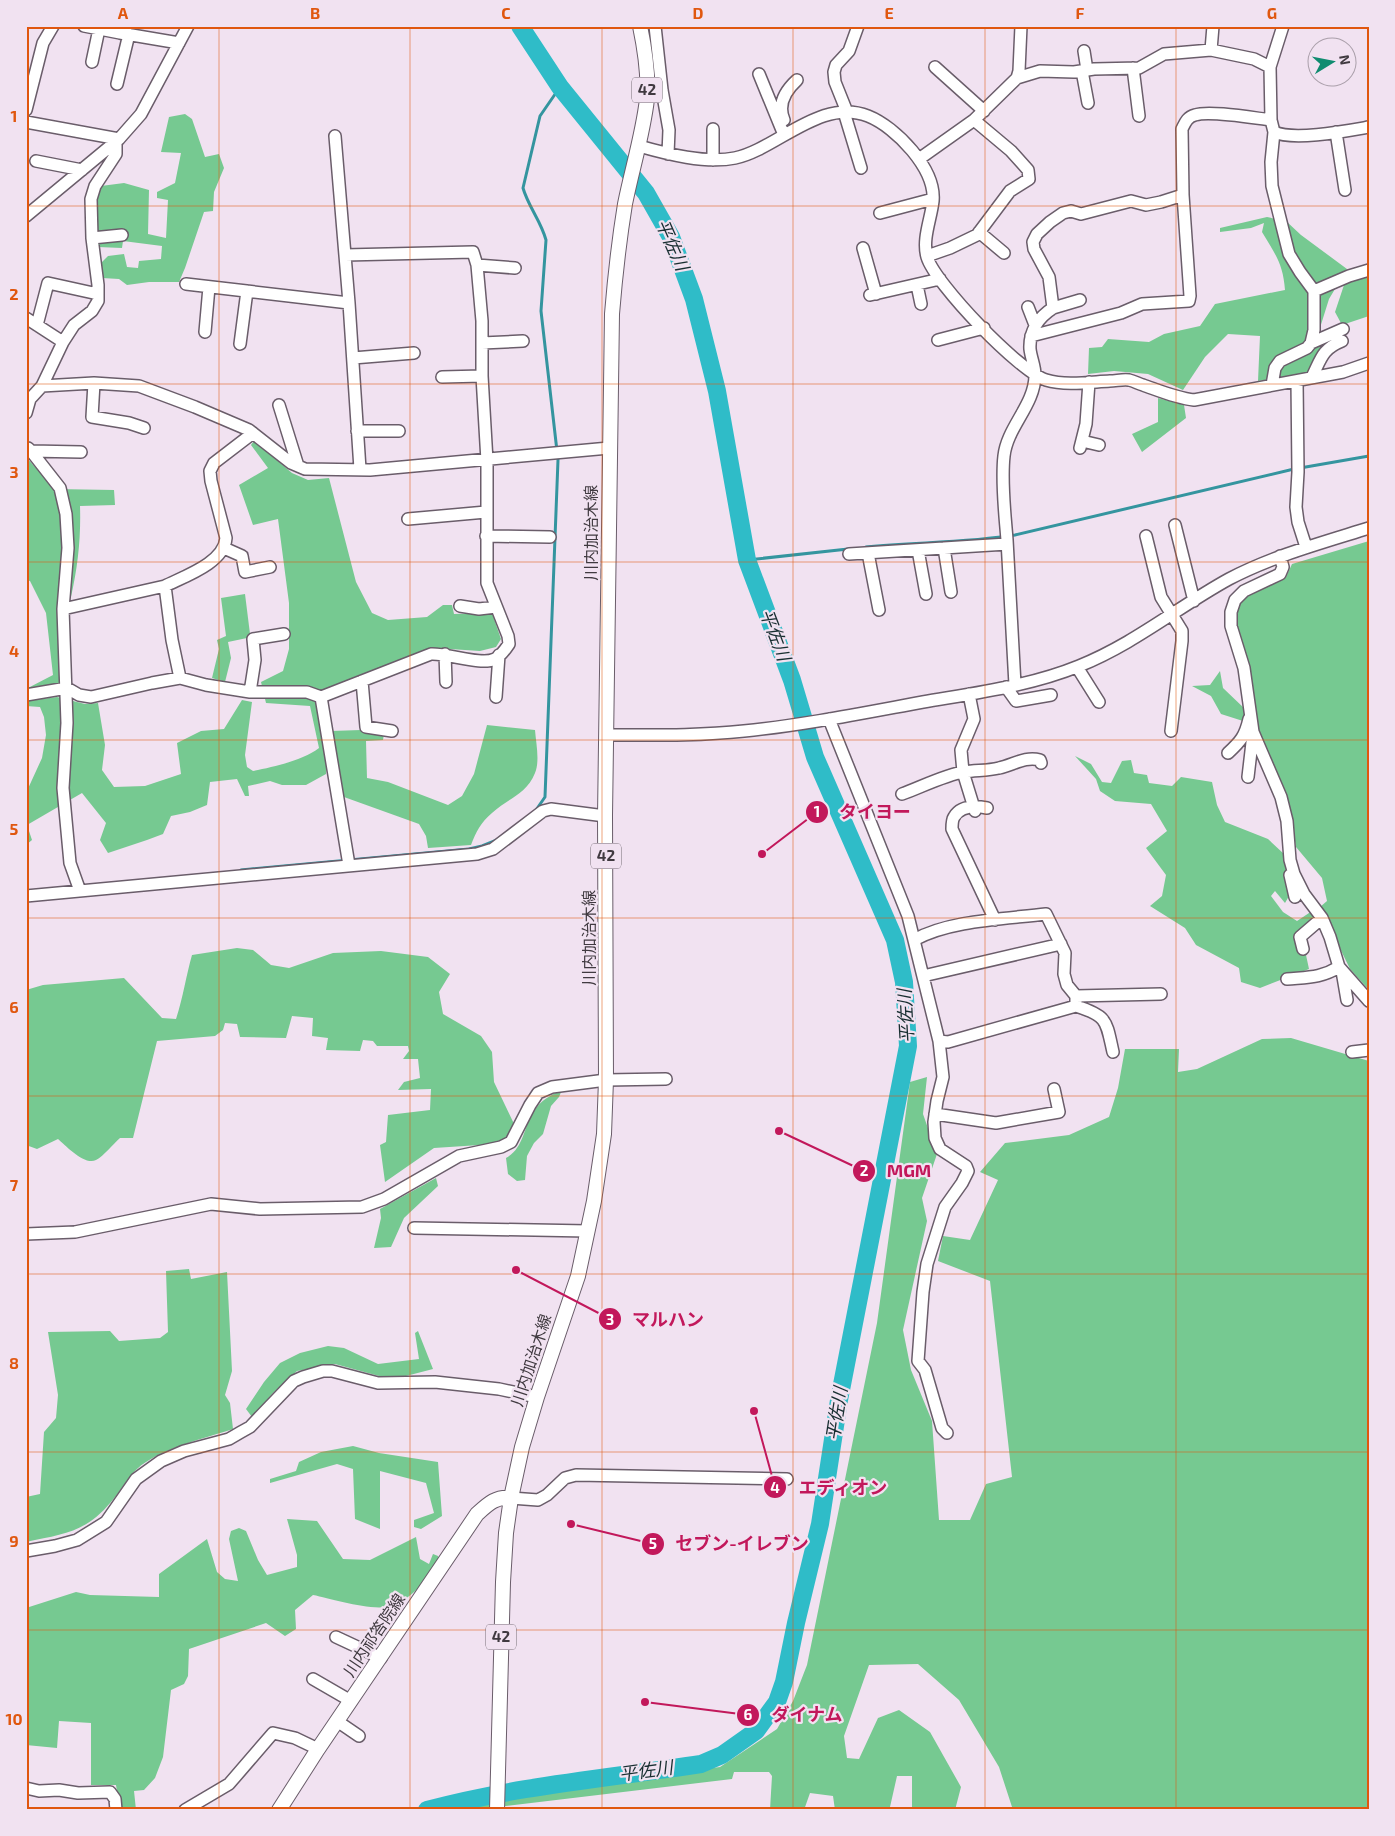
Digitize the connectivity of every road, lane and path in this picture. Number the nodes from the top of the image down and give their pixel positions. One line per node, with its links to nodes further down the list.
1 (53, 26): 27 (street)
2 (84, 26): 10 (street)
3 (188, 26): 12 (street)
4 (640, 26): 41 (main road, 川内加治木線 / 42)
5 (655, 26): 42 (street)
6 (858, 26): 21 (street)
7 (1021, 26): 23 (street)
8 (1214, 26): 13 (street)
9 (1283, 26): 18 (street)
10 (99, 29): 11 (street); 16 (street)
11 (123, 31): 12 (street); 25 (street)
12 (179, 43): 40 (street)
13 (1211, 50): 18 (street); 19 (street)
14 (1084, 51): 20 (street)
15 (854, 59): 21 (street)
16 (92, 62)
17 (935, 66): 28 (street)
18 (1270, 67): 32 (street)
19 (1133, 68): 20 (street); 30 (street)
20 (1085, 71): 23 (street); 26 (street)
21 (834, 72): 29 (street)
22 (759, 74): 38 (street)
23 (1016, 78): 28 (street)
24 (797, 80): 38 (street)
25 (117, 84)
26 (1088, 103)
27 (26, 110)
28 (984, 111): 31 (street)
29 (845, 112): 38 (street); 43 (street); 46 (street)
30 (1139, 116)
31 (974, 120): 43 (street); 53 (street)
32 (1271, 120): 36 (street); 49 (street)
33 (26, 122): 40 (street)
34 (1369, 127): 37 (street)
35 (713, 129): 44 (street)
36 (1274, 132): 37 (street); 67 (street)
37 (1336, 132): 48 (street)
38 (787, 133): 44 (street)
39 (335, 136): 58 (street)
40 (118, 140): 47 (street); 55 (street)
41 (638, 150): 42 (street); 106 (main road, 川内加治木線 / 42)
42 (668, 154): 44 (street)
43 (919, 158): 50 (street)
44 (714, 160)
45 (36, 161): 47 (street)
46 (862, 168)
47 (82, 170): 52 (street)
48 (1345, 190)
49 (1183, 195): 74 (street); 78 (street)
50 (934, 198): 51 (street); 59 (street)
51 (880, 213)
52 (26, 216)
53 (980, 232): 57 (street); 59 (street)
54 (122, 234): 55 (street)
55 (92, 238): 69 (street)
56 (863, 248): 65 (street)
57 (1004, 252)
58 (345, 255): 60 (street); 71 (street)
59 (927, 256): 63 (street)
60 (477, 266): 61 (street); 83 (street)
61 (515, 268)
62 (1369, 270): 67 (street)
63 (940, 279): 65 (street); 77 (street)
64 (186, 284): 66 (street)
65 (917, 286): 72 (street)
66 (209, 287): 68 (street); 79 (street)
67 (1314, 290): 84 (street)
68 (247, 291): 71 (street); 85 (street)
69 (98, 294): 76 (street); 82 (street)
70 (1080, 300): 74 (street)
71 (349, 303): 87 (street)
72 (921, 304)
73 (1028, 307): 78 (street)
74 (1053, 308): 78 (street)
75 (26, 318): 76 (street)
76 (38, 325): 82 (street)
77 (984, 328): 80 (street); 89 (street)
78 (1033, 330): 89 (street)
79 (205, 332)
80 (938, 340)
81 (523, 341): 83 (street)
82 (63, 342): 97 (street)
83 (482, 343): 90 (street)
84 (1311, 343): 92 (street); 96 (street)
85 (240, 344)
86 (414, 353): 87 (street)
87 (353, 358): 101 (street)
88 (1369, 363): 92 (street)
89 (1035, 375): 94 (street); 118 (street)
90 (482, 376): 91 (street); 108 (street)
91 (442, 377)
92 (1312, 377): 93 (street)
93 (1297, 381): 96 (street); 119 (street)
94 (1089, 382): 96 (street); 104 (street)
95 (94, 383): 97 (street); 100 (street); 103 (street)
96 (1272, 385)
97 (42, 386): 99 (street)
98 (279, 405): 109 (street)
99 (26, 413)
100 (144, 428)
101 (357, 431): 102 (street); 110 (street)
102 (399, 431)
103 (253, 433): 109 (street); 120 (street)
104 (1099, 445)
105 (28, 448): 107 (street); 133 (street)
106 (609, 448): 108 (street); 157 (main road, 川内加治木線 / 42)
107 (82, 452)
108 (487, 460): 110 (street); 111 (street)
109 (298, 466): 110 (street)
110 (360, 470)
111 (486, 512): 112 (street); 115 (street)
112 (408, 519)
113 (1175, 526): 130 (street)
114 (1369, 528): 119 (street)
115 (486, 536): 117 (street); 132 (street)
116 (1146, 536): 135 (street)
117 (550, 537)
118 (1007, 539): 121 (street); 143 (street)
119 (1306, 547): 125 (street)
120 (224, 548): 126 (street); 127 (street)
121 (944, 548): 122 (street); 128 (street)
122 (918, 550): 123 (street); 129 (street)
123 (868, 553): 124 (street); 134 (street)
124 (849, 554)
125 (1280, 556): 130 (street); 152 (street)
126 (270, 567)
127 (166, 586): 133 (street); 140 (street)
128 (951, 592)
129 (926, 594)
130 (1194, 601): 135 (street)
131 (460, 606): 132 (street)
132 (496, 607): 138 (street)
133 (63, 609): 144 (street)
134 (879, 610)
135 (1171, 616): 139 (street); 155 (street)
136 (284, 634): 145 (street)
137 (445, 654): 138 (street); 141 (street); 142 (street)
138 (500, 655): 150 (street)
139 (1077, 667): 143 (street); 151 (street)
140 (180, 678): 144 (street); 145 (street)
141 (362, 681): 149 (street); 154 (street)
142 (446, 682)
143 (1011, 686): 146 (street); 148 (street)
144 (67, 688): 147 (street); 166 (street)
145 (250, 692): 149 (street)
146 (969, 694): 153 (street); 160 (street)
147 (26, 695)
148 (1051, 695)
149 (321, 696): 164 (street)
150 (496, 697)
151 (1099, 702)
152 (1250, 710): 156 (street); 158 (street)
153 (826, 719): 157 (street); 171 (street)
154 (392, 731)
155 (1171, 731)
156 (1253, 732): 161 (street); 165 (street)
157 (607, 735): 163 (main road, 川内加治木線 / 42)
158 (1228, 752)
159 (1042, 763): 160 (street)
160 (963, 772): 162 (street); 170 (street)
161 (1248, 777)
162 (902, 794)
163 (605, 816): 164 (street); 186 (main road, 川内加治木線 / 42)
164 (349, 862): 166 (street)
165 (1292, 866): 168 (street); 169 (street)
166 (79, 888): 167 (street)
167 (26, 896)
168 (1295, 897)
169 (1322, 918): 173 (street); 174 (street)
170 (995, 920): 171 (street); 172 (street)
171 (914, 940): 175 (street)
172 (1061, 944): 175 (street); 179 (street)
173 (1303, 949)
174 (1340, 969): 176 (street); 178 (street); 180 (street)
175 (923, 976): 181 (street)
176 (1288, 979)
177 (1161, 994): 179 (street)
178 (1348, 1000)
179 (1076, 1001): 181 (street); 183 (street)
180 (1369, 1001)
181 (939, 1041): 188 (street)
182 (1369, 1050): 184 (street)
183 (1113, 1052)
184 (1352, 1052)
185 (666, 1079): 186 (street)
186 (606, 1080): 190 (main road, 川内加治木線 / 42); 191 (street)
187 (1054, 1089): 188 (street)
188 (935, 1114): 193 (street)
189 (414, 1228): 190 (street)
190 (588, 1231): 192 (main road, 川内加治木線 / 42)
191 (26, 1234)
192 (537, 1397): 195 (main road, 川内加治木線 / 42); 196 (street)
193 (947, 1433)
194 (787, 1479): 195 (street)
195 (511, 1498): 198 (main road, 川内祁答院線); 208 (main road, 川内加治木線 / 42)
196 (26, 1551)
197 (336, 1637): 198 (street)
198 (381, 1658): 200 (main road, 川内祁答院線)
199 (313, 1679): 200 (street)
200 (351, 1701): 201 (main road, 川内祁答院線)
201 (337, 1722): 202 (street); 203 (main road, 川内祁答院線)
202 (359, 1736)
203 (318, 1749): 206 (street); 207 (main road, 川内祁答院線)
204 (26, 1788): 205 (street)
205 (116, 1810)
206 (185, 1810)
207 (279, 1810)
208 (497, 1810)

